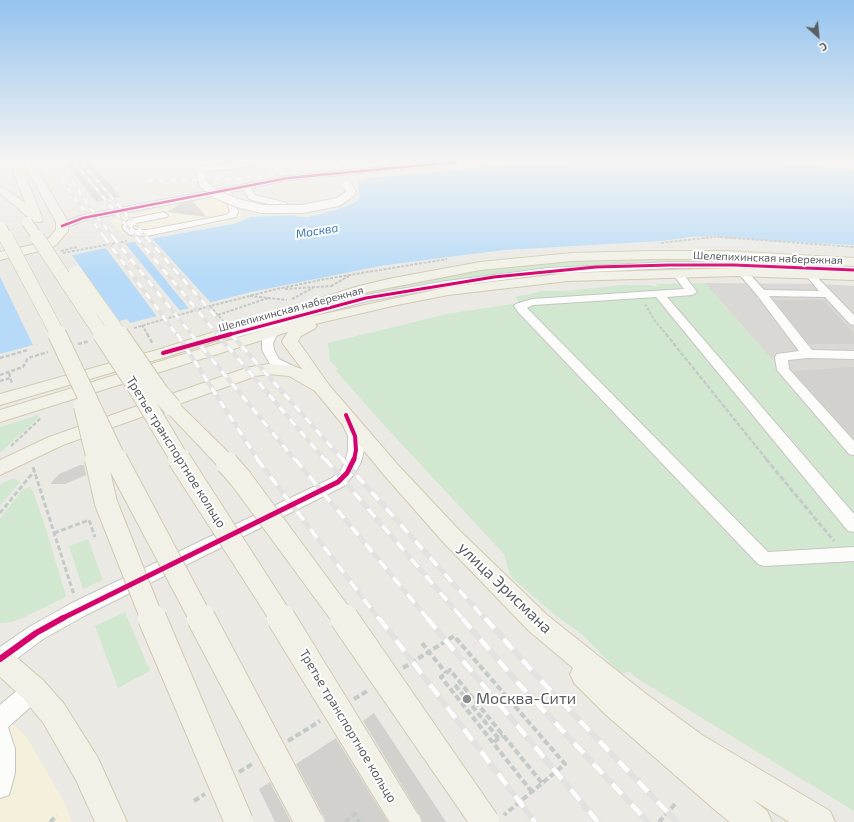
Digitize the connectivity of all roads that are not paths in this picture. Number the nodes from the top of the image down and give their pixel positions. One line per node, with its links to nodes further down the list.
1 (11, 200): 11 (main road, Третье транспортное кольцо)
2 (26, 200): 11 (main road)
3 (50, 200): 12 (main road)
4 (180, 200): 12 (street)
5 (229, 200): 10 (street)
6 (231, 200): 8 (street, bridge)
7 (265, 200): 9 (street)
8 (343, 200)
9 (284, 205)
10 (164, 215)
11 (32, 221): 49 (main road, Третье транспортное кольцо, bridge); 53 (main road, Третье транспортное кольцо, bridge)
12 (62, 226): 15 (main road)
13 (0, 227): 20 (main road, bridge)
14 (0, 242): 20 (main road, bridge)
15 (0, 256)
16 (854, 262): 30 (main road)
17 (854, 270): 27 (street, Шелепихинская набережная)
18 (677, 272): 19 (main road, Шелепихинская набережная); 25 (street); 26 (main road, Шелепихинская набережная)
19 (743, 273): 21 (main road, Шелепихинская набережная); 23 (street)
20 (26, 274): 31 (main road, bridge)
21 (810, 274): 22 (main road, Шелепихинская набережная); 24 (street)
22 (854, 276)
23 (761, 293): 24 (street); 32 (street)
24 (828, 294): 28 (street)
25 (660, 295): 41 (street); 42 (street)
26 (346, 312): 29 (main road, Шелепихинская набережная); 35 (main road, улица Эрисмана)
27 (297, 317): 29 (street); 30 (street, Шелепихинская набережная)
28 (854, 322)
29 (273, 331): 34 (street); 38 (main road, Шелепихинская набережная)
30 (159, 349): 36 (main road)
31 (66, 351): 51 (main road, bridge); 52 (main road, bridge)
32 (808, 354): 33 (street); 39 (street)
33 (854, 355)
34 (292, 371): 35 (main road); 40 (main road)
35 (322, 388): 37 (main road, улица Эрисмана)
36 (0, 400)
37 (346, 415): 43 (main road, улица Эрисмана); 44 (street)
38 (0, 416)
39 (854, 450)
40 (0, 468)
41 (854, 526)
42 (850, 554)
43 (538, 623): 54 (main road); 55 (main road, улица Эрисмана)
44 (0, 659): 45 (main road)
45 (34, 690): 46 (street); 50 (main road)
46 (0, 719)
47 (0, 735): 48 (street)
48 (0, 786)
49 (493, 819)
50 (111, 822)
51 (239, 822)
52 (309, 822)
53 (406, 822)
54 (756, 822)
55 (819, 822)

